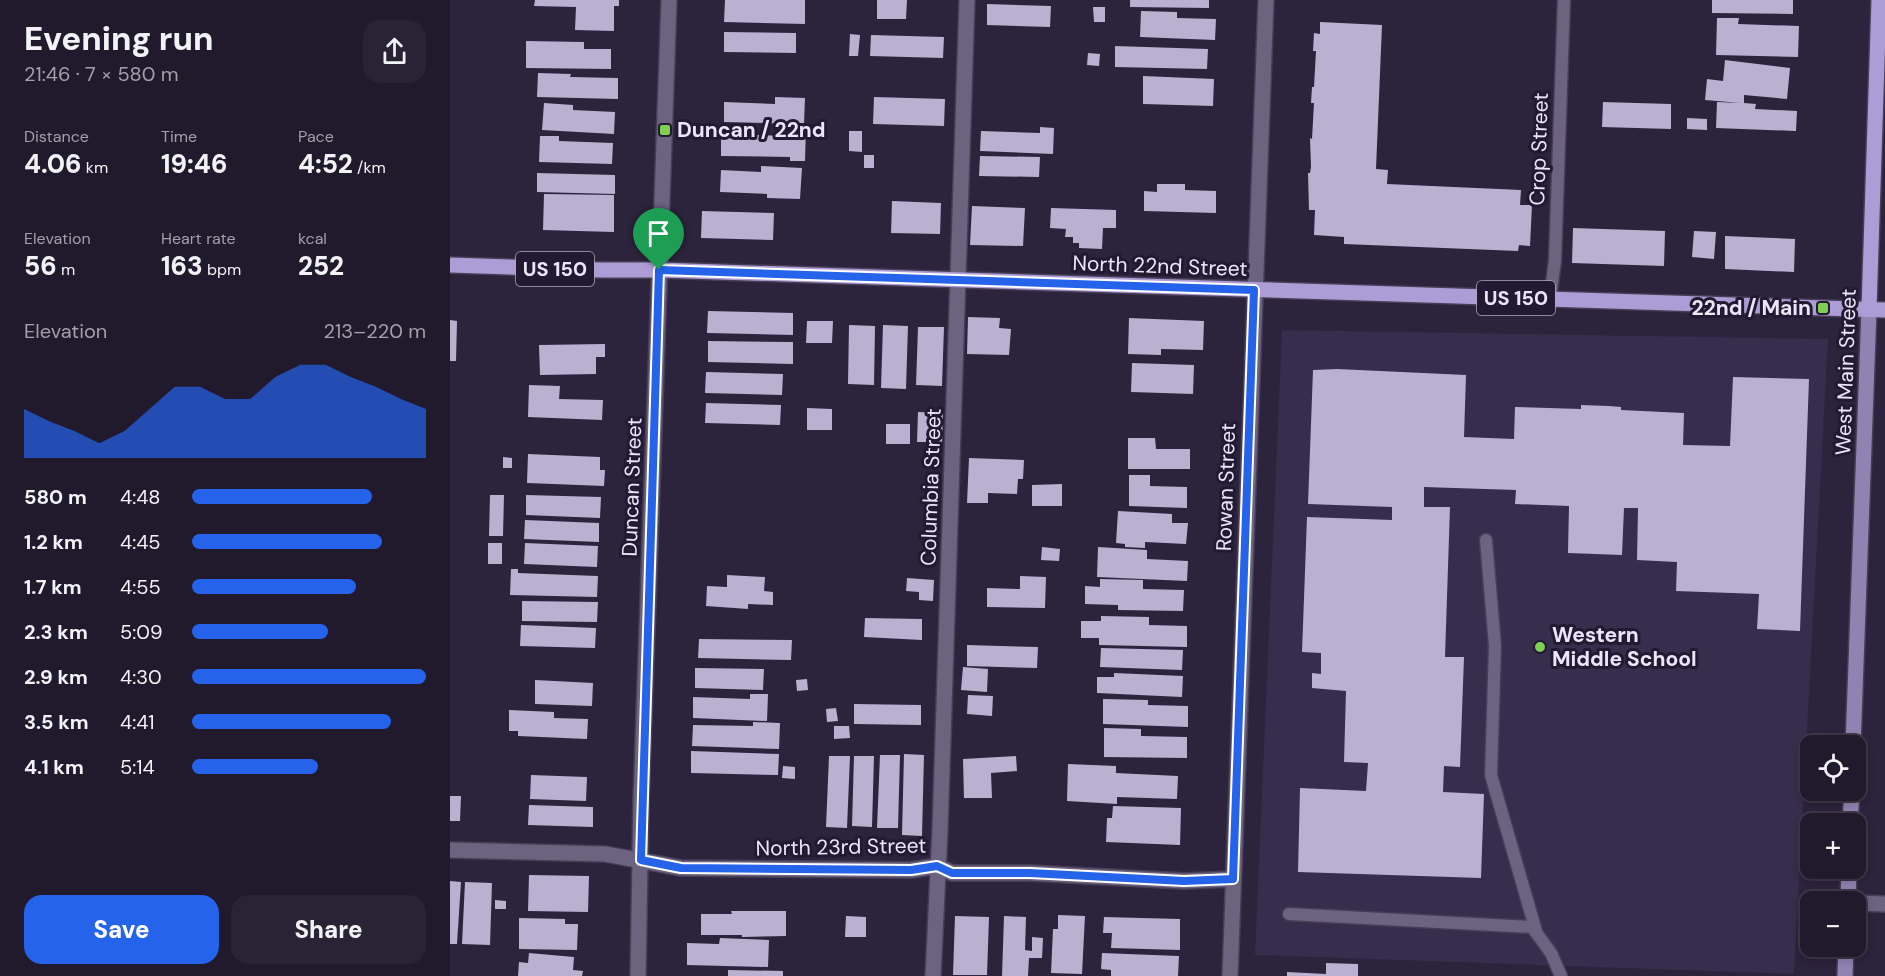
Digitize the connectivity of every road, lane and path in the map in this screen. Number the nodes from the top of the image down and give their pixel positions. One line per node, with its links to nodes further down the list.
1 (669, 0): 7 (street, Duncan Street)
2 (967, 0): 8 (street, Columbia Street)
3 (1266, 0): 9 (street, Rowan Street)
4 (1564, 0): 10 (lane, Crop Street)
5 (1879, 0): 11 (main road, West Main Street)
6 (450, 265): 7 (main road, North 22nd Street / US 150)
7 (659, 270): 8 (main road, North 22nd Street / US 150); 16 (street, Duncan Street)
8 (959, 279): 9 (main road, North 22nd Street / US 150); 17 (street, Columbia Street)
9 (1254, 290): 10 (main road, North 22nd Street / US 150); 18 (street, Rowan Street)
10 (1550, 299): 11 (main road, North 22nd Street / US 150)
11 (1869, 309): 12 (main road, North 22nd Street); 14 (street, West Main Street)
12 (1885, 310)
13 (1486, 540): 22 (lane)
14 (1853, 735)
15 (450, 850): 16 (street, North 23rd Street)
16 (641, 860): 17 (street, North 23rd Street); 24 (street, Duncan Street)
17 (937, 866): 18 (street, North 23rd Street); 25 (street, Columbia Street)
18 (1233, 879): 26 (street, Rowan Street)
19 (1866, 903): 20 (street)
20 (1885, 904)
21 (1289, 914): 22 (lane)
22 (1536, 931): 27 (lane)
23 (1846, 957): 28 (street)
24 (638, 976)
25 (933, 976)
26 (1230, 976)
27 (1561, 976)
28 (1845, 976)

